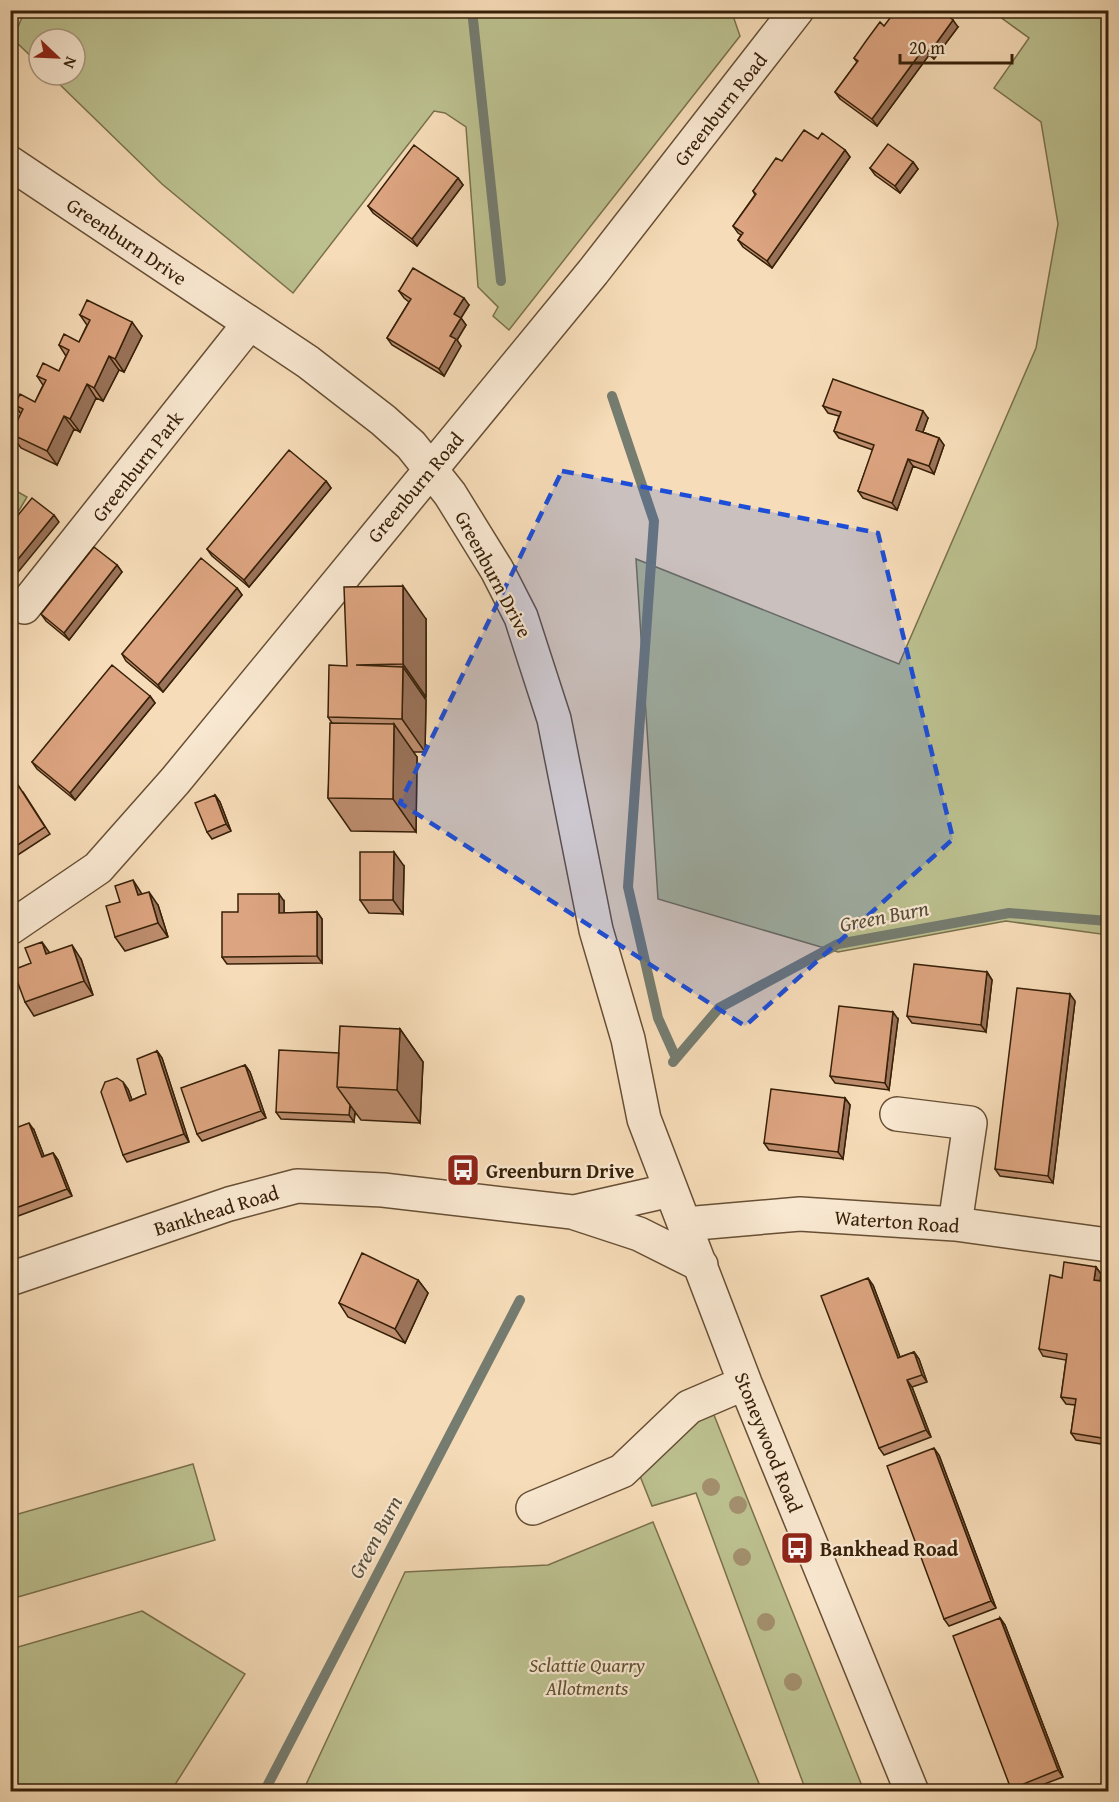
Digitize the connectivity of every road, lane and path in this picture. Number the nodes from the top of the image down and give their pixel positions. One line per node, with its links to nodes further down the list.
1 (790, 13): 4 (street, Greenburn Road)
2 (10, 163): 3 (street, Greenburn Drive)
3 (249, 324): 4 (street, Greenburn Drive); 5 (street, Greenburn Park)
4 (430, 469): 6 (street, Greenburn Road); 8 (street, Greenburn Drive)
5 (24, 607)
6 (10, 928)
7 (897, 1114): 11 (street)
8 (671, 1190): 9 (street, Bankhead Road); 10 (street, Greenburn Drive)
9 (572, 1212): 13 (street, Bankhead Road); 14 (street, Bankhead Road)
10 (685, 1224): 11 (street, Waterton Road); 13 (street, Stoneywood Road)
11 (955, 1224): 12 (street, Waterton Road)
12 (1108, 1245)
13 (701, 1265): 15 (street, Stoneywood Road)
14 (10, 1279)
15 (745, 1383): 16 (street); 17 (street, Stoneywood Road)
16 (533, 1508)
17 (912, 1791)

